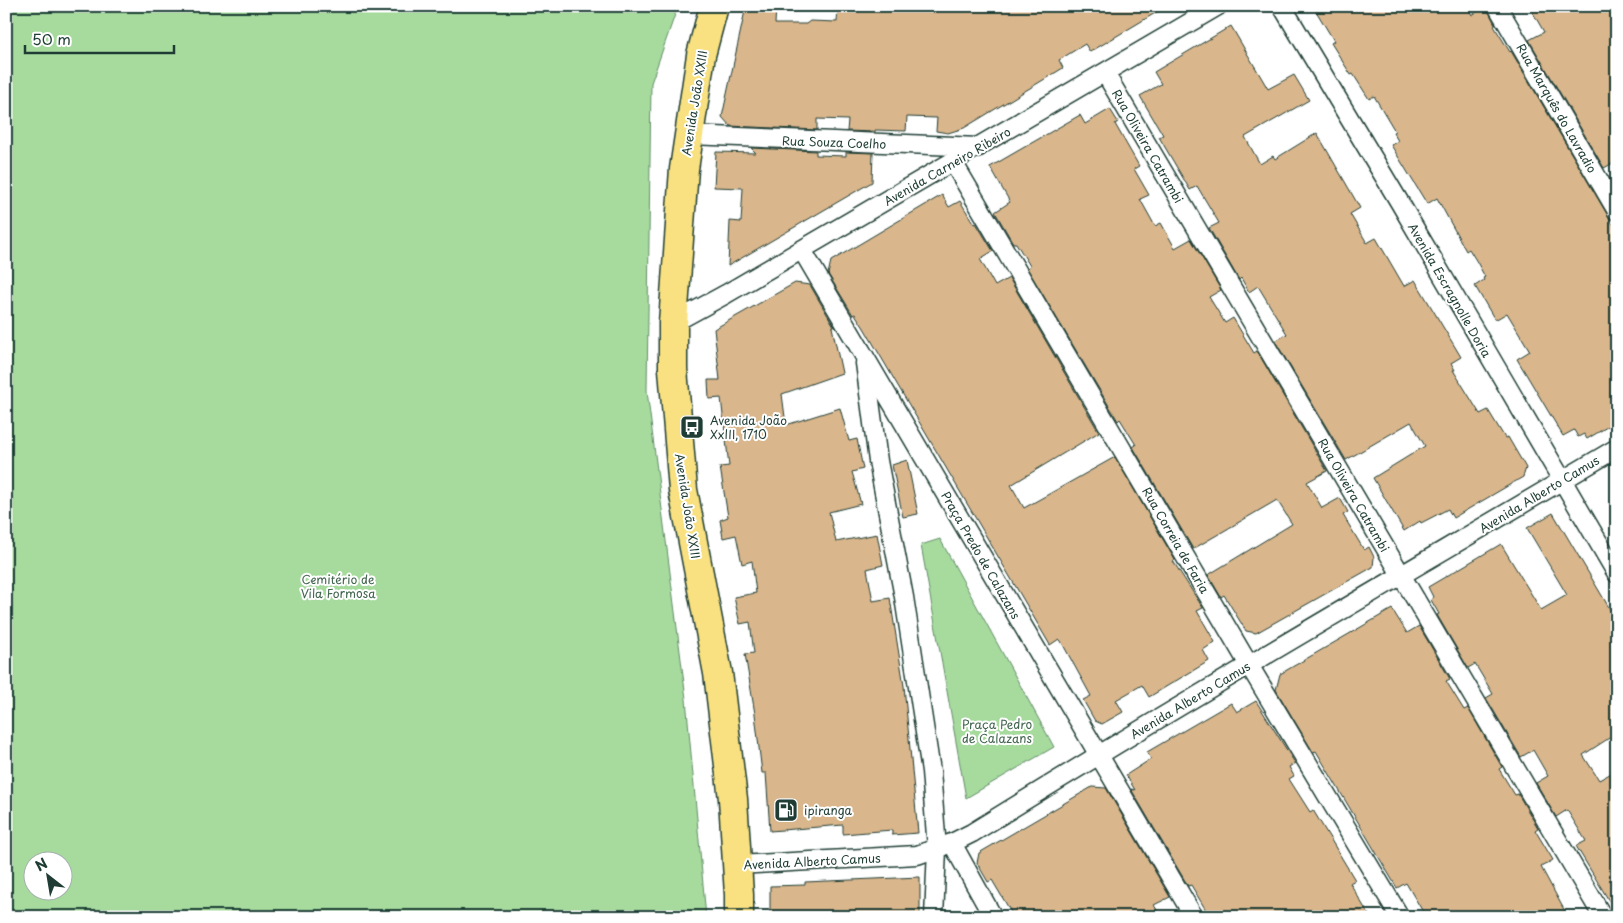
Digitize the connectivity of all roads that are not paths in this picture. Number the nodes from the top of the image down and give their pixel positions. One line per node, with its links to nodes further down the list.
1 (714, 6): 6 (main road, Avenida João XXIII)
2 (1218, 6): 5 (street, Avenida Carneiro Ribeiro)
3 (1282, 6): 14 (street, Avenida Escragnolle Doria)
4 (1497, 6): 9 (street, Rua Marquês do Lavradio)
5 (1106, 72): 7 (street, Avenida Carneiro Ribeiro); 16 (street, Rua Oliveira Catrambi)
6 (689, 136): 7 (street, Rua Souza Coelho); 11 (main road, Avenida João XXIII)
7 (979, 146): 8 (street, Avenida Carneiro Ribeiro)
8 (953, 162): 10 (street, Avenida Carneiro Ribeiro); 17 (street, Rua Correia de Faria)
9 (1617, 210)
10 (802, 250): 11 (street, Avenida Carneiro Ribeiro); 12 (street, Praça Predo de Calazans)
11 (673, 322): 20 (main road, Avenida João XXIII)
12 (864, 355): 18 (street, Praça Predo de Calazans); 19 (street)
13 (1617, 448): 14 (street, Avenida Alberto Camus)
14 (1561, 481): 15 (street, Avenida Escragnolle Doria); 16 (street, Avenida Alberto Camus)
15 (1617, 574)
16 (1401, 575): 17 (street, Avenida Alberto Camus); 26 (street, Rua Oliveira Catrambi)
17 (1249, 665): 18 (street, Avenida Alberto Camus); 25 (street, Rua Correia de Faria)
18 (1098, 754): 19 (street, Avenida Alberto Camus); 24 (street, Praça Predo de Calazans)
19 (945, 846): 20 (street, Avenida Alberto Camus); 22 (street); 23 (street)
20 (737, 865): 21 (main road, Avenida João XXIII)
21 (739, 917)
22 (934, 917)
23 (993, 917)
24 (1194, 917)
25 (1400, 917)
26 (1603, 917)

